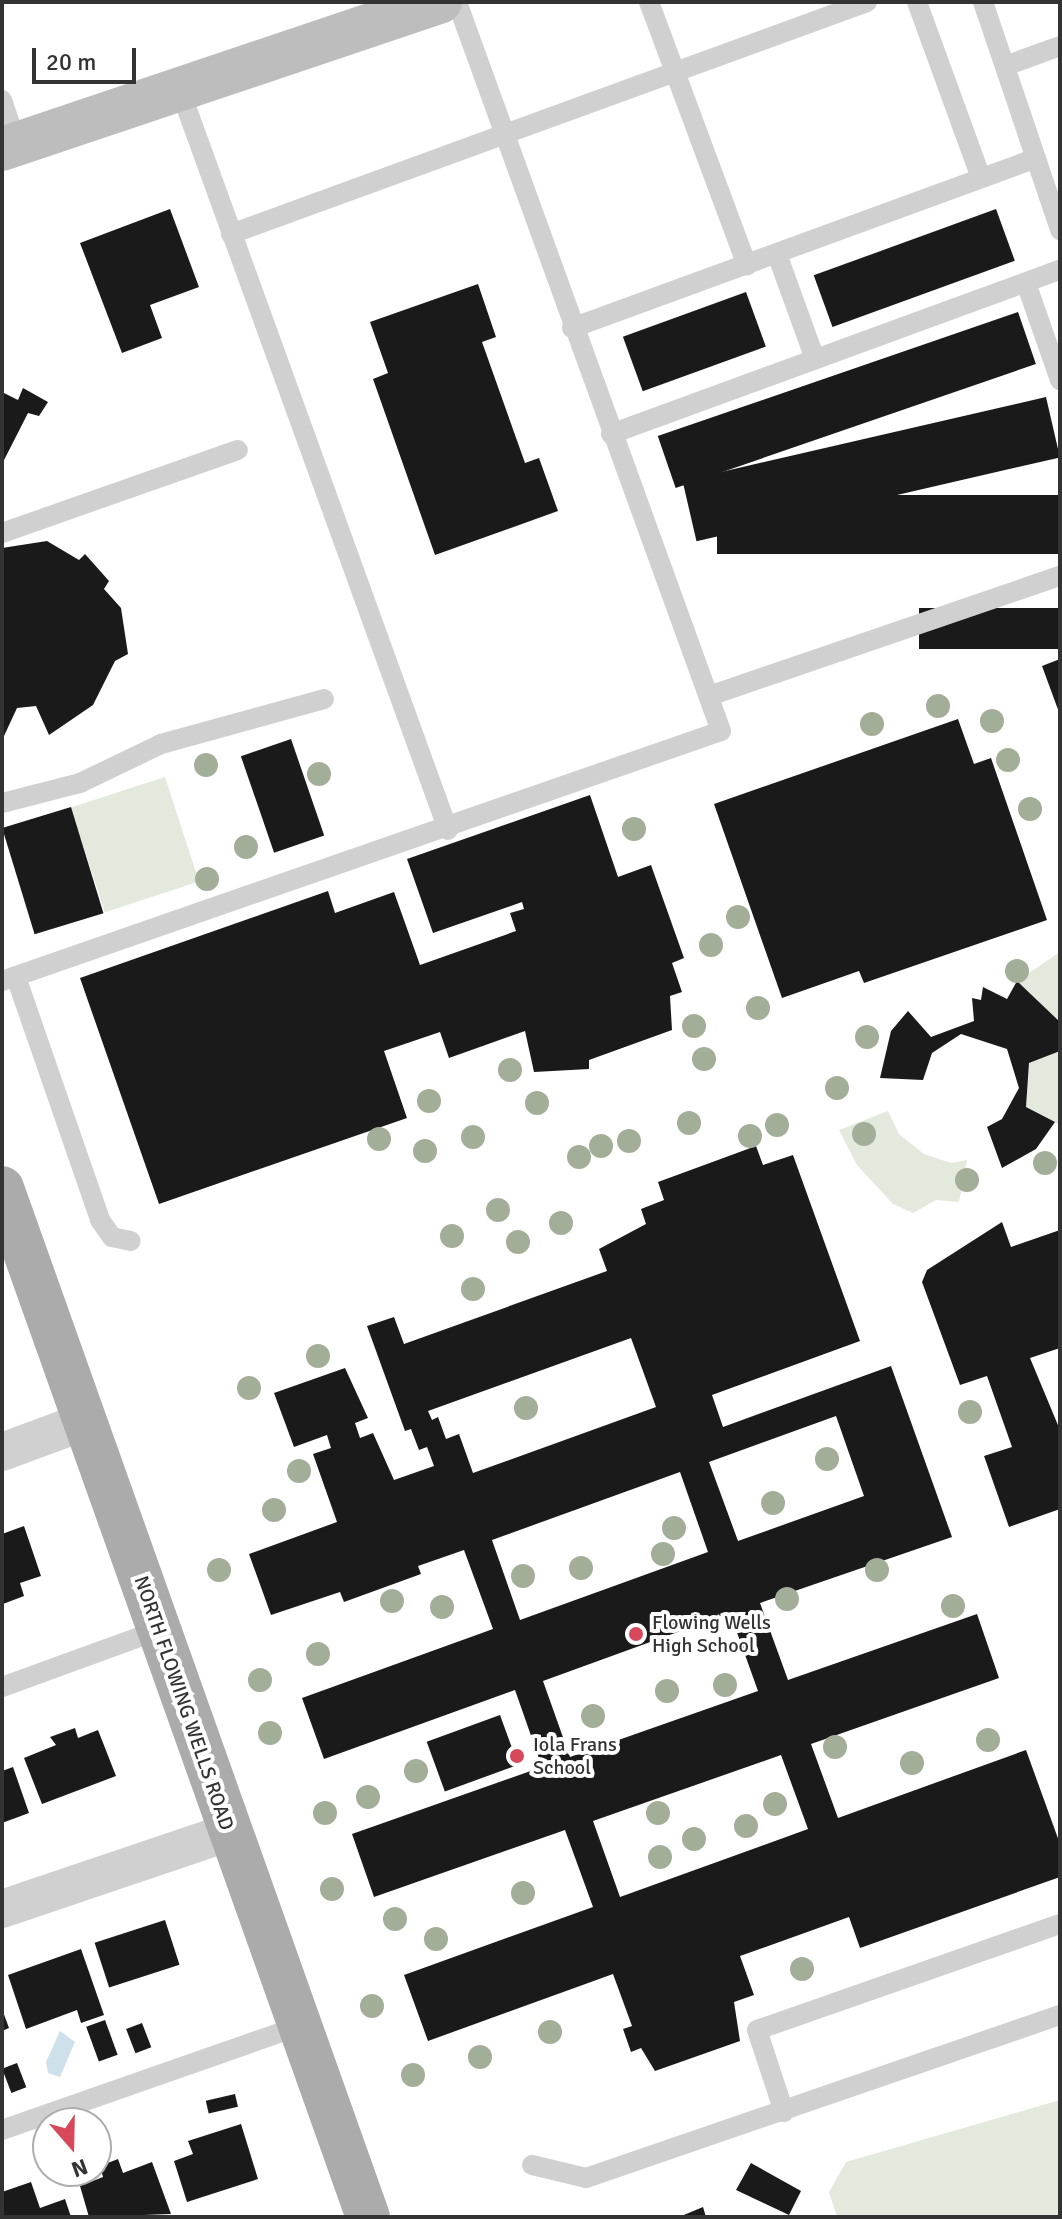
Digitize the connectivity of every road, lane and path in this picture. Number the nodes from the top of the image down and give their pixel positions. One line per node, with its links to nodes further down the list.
1 (440, 2): 7 (main road)
2 (457, 2): 13 (lane)
3 (649, 2): 10 (lane)
4 (867, 2): 10 (lane)
5 (917, 2): 16 (lane)
6 (983, 2): 9 (lane)
7 (392, 10): 11 (main road)
8 (1060, 46): 9 (lane)
9 (1005, 66): 15 (lane)
10 (675, 71): 13 (lane); 20 (lane)
11 (180, 90): 14 (main road); 18 (lane)
12 (2, 100): 14 (lane)
13 (502, 135): 18 (lane); 23 (lane)
14 (10, 146)
15 (1036, 158): 16 (lane); 17 (lane)
16 (981, 178): 19 (lane)
17 (1060, 230)
18 (231, 234): 33 (lane)
19 (777, 254): 20 (lane); 24 (lane)
20 (747, 265): 23 (lane)
21 (1060, 270): 22 (lane)
22 (1026, 283): 24 (lane); 25 (lane)
23 (572, 328): 26 (lane)
24 (815, 359): 26 (lane)
25 (1060, 380)
26 (611, 434): 30 (lane)
27 (238, 450): 28 (lane)
28 (2, 533)
29 (1060, 576): 30 (lane)
30 (709, 696): 33 (lane)
31 (324, 699): 32 (lane)
32 (2, 803)
33 (448, 830): 34 (lane)
34 (9, 979): 37 (lane)
35 (2, 1188): 36 (main road, NORTH FLOWING WELLS ROAD)
36 (10, 1233): 38 (main road, NORTH FLOWING WELLS ROAD)
37 (131, 1241)
38 (83, 1422): 39 (street); 40 (main road, NORTH FLOWING WELLS ROAD)
39 (2, 1452)
40 (159, 1630): 41 (lane); 42 (main road, NORTH FLOWING WELLS ROAD)
41 (2, 1687)
42 (230, 1832): 43 (street); 46 (main road, NORTH FLOWING WELLS ROAD)
43 (2, 1909)
44 (1060, 1924): 47 (lane)
45 (1060, 2015): 47 (lane)
46 (299, 2026): 48 (lane); 50 (main road, NORTH FLOWING WELLS ROAD)
47 (784, 2112): 49 (lane)
48 (2, 2130)
49 (532, 2165)
50 (368, 2217)

